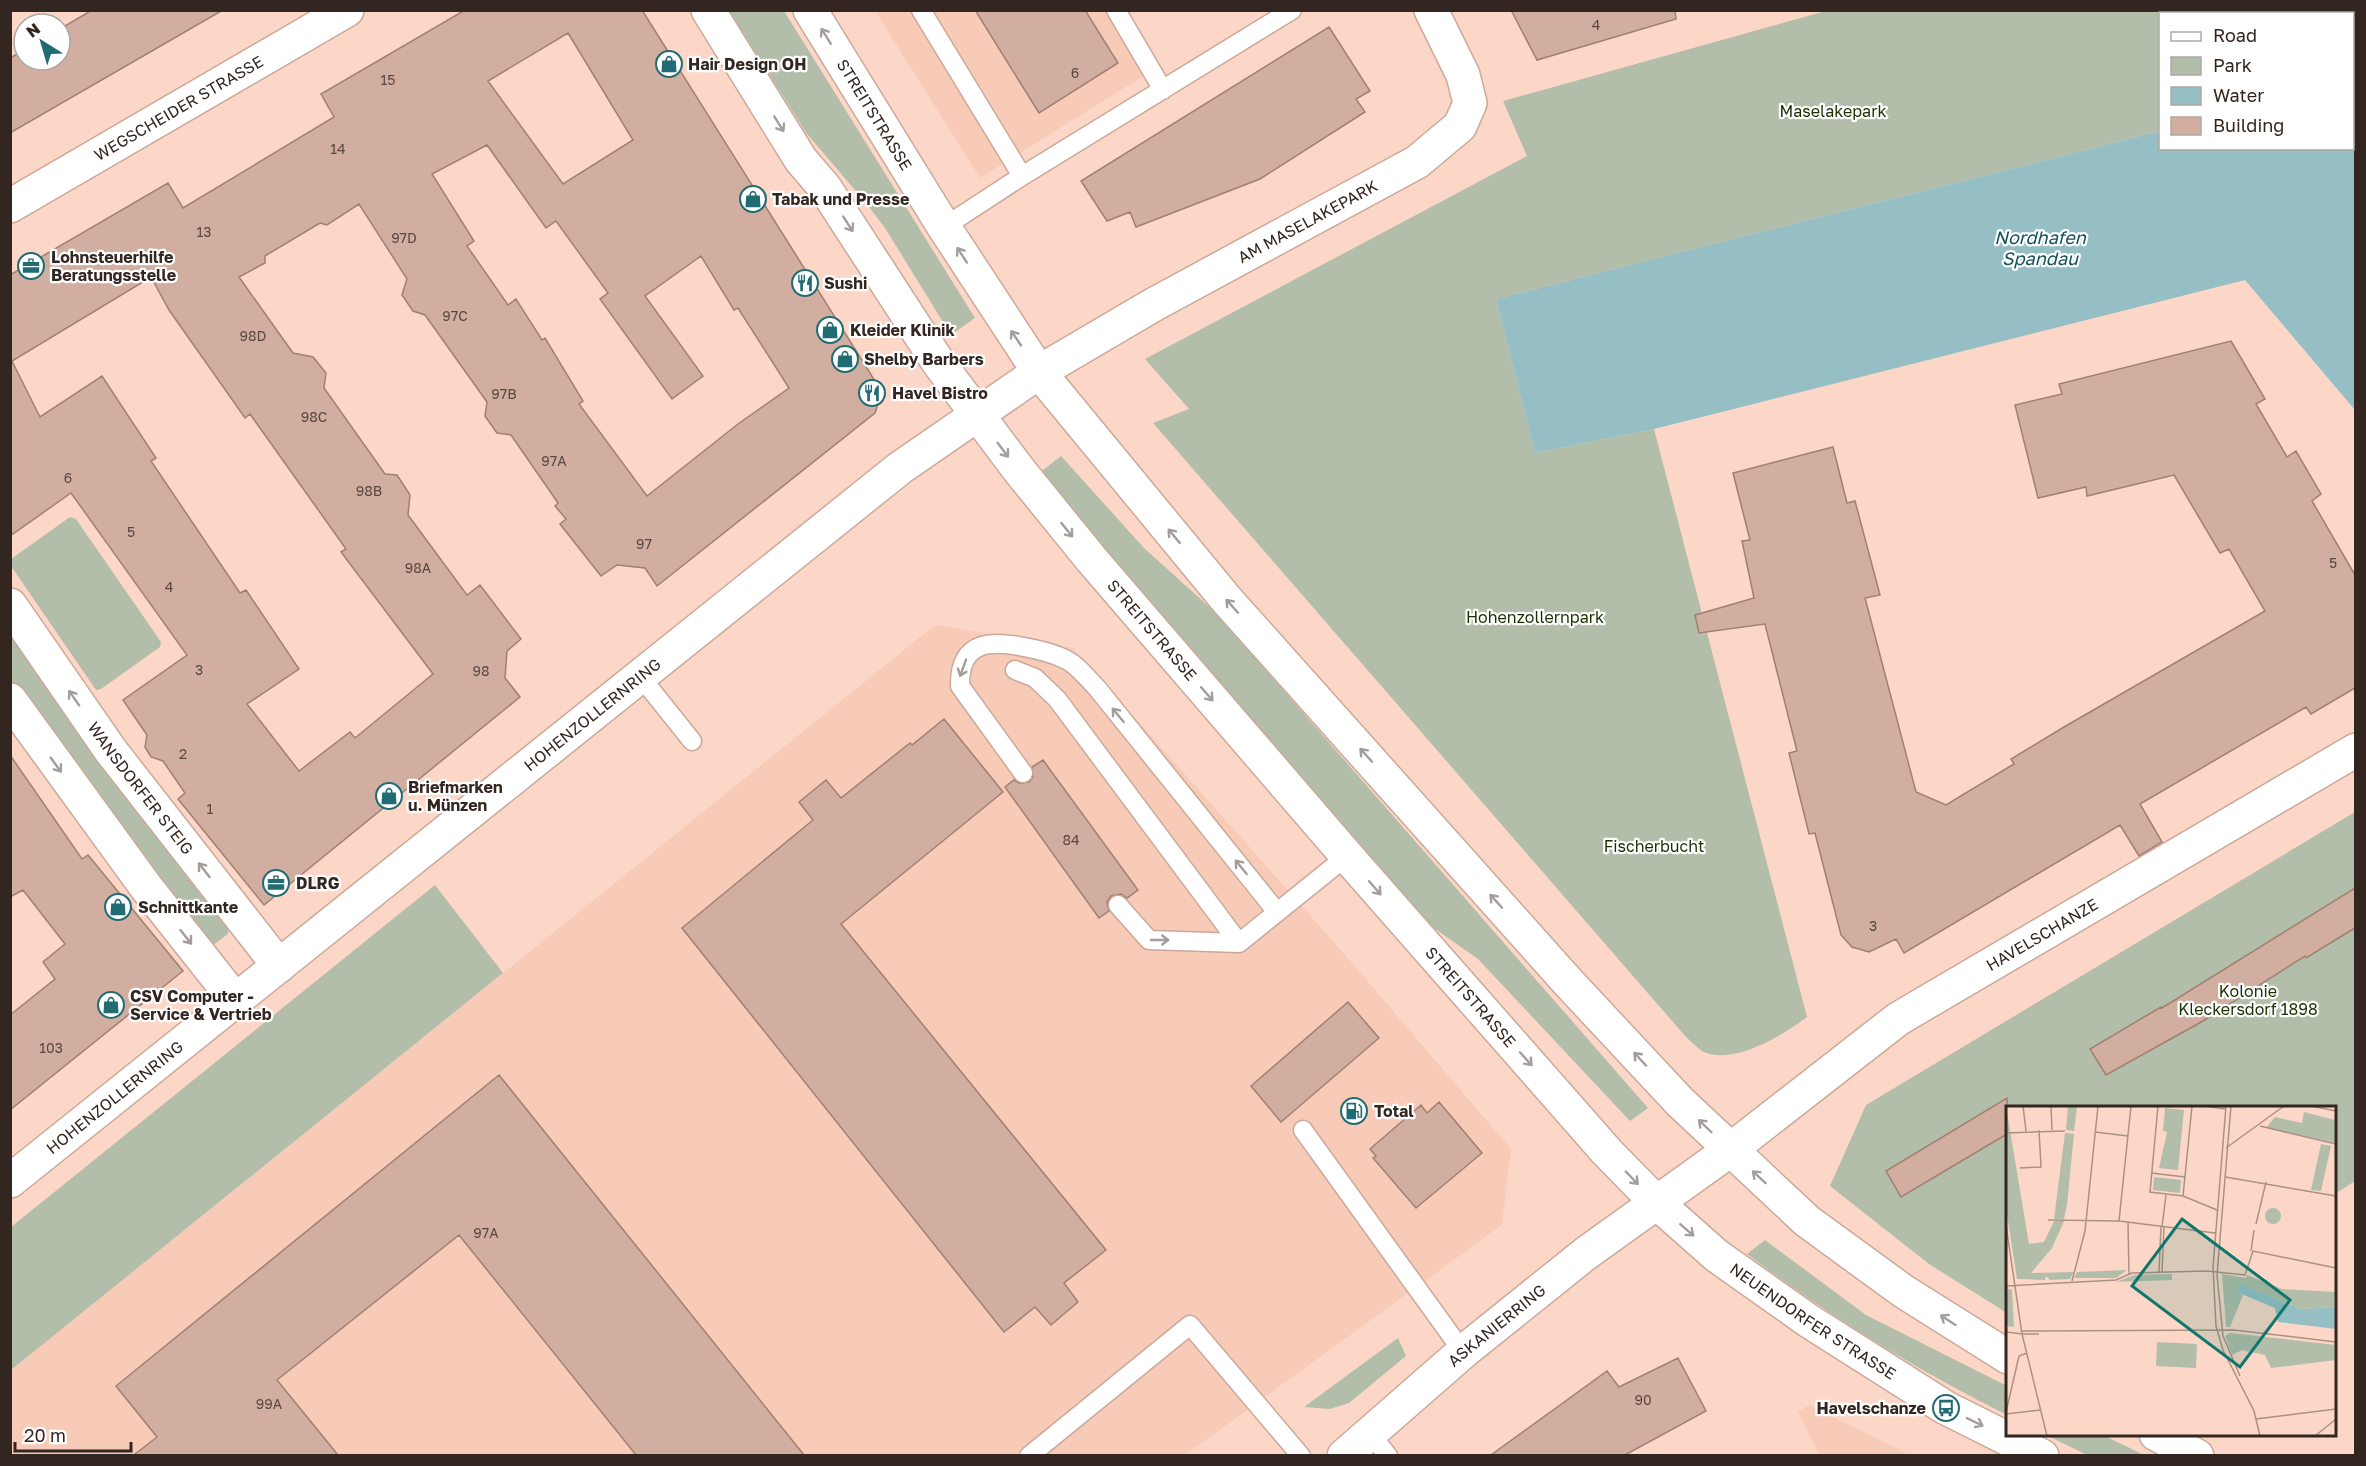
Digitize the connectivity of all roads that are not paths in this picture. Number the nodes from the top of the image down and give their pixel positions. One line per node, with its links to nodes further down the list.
1 (347, 10): 10 (street, WEGSCHEIDER STRASSE)
2 (708, 10): 13 (street, STREITSTRASSE, one-way to 13)
3 (810, 10): 11 (street, STREITSTRASSE, one-way to 3)
4 (921, 10): 9 (lane)
5 (1116, 10): 8 (lane)
6 (1292, 10): 8 (lane)
7 (1431, 10): 12 (street, AM MASELAKEPARK)
8 (1163, 90): 9 (lane)
9 (1022, 176): 11 (lane)
10 (10, 206)
11 (944, 227): 12 (street, STREITSTRASSE, one-way to 11)
12 (1039, 372): 13 (street, HOHENZOLLERNRING); 28 (street, STREITSTRASSE, one-way to 12)
13 (977, 415): 16 (street, HOHENZOLLERNRING); 21 (street, STREITSTRASSE, one-way to 21)
14 (10, 605): 25 (street, WANSDORFER STEIG, one-way to 14)
15 (1014, 670): 24 (lane)
16 (640, 676): 18 (lane); 25 (street, HOHENZOLLERNRING)
17 (10, 700): 26 (street, one-way to 26)
18 (692, 741)
19 (2355, 750): 28 (street, HAVELSCHANZE)
20 (1023, 774): 23 (lane, one-way to 20)
21 (1347, 856): 23 (lane); 30 (street, STREITSTRASSE, one-way to 30)
22 (1118, 904): 24 (lane, one-way to 24)
23 (1277, 912): 24 (lane)
24 (1239, 943)
25 (279, 966): 26 (street, HOHENZOLLERNRING)
26 (236, 1001): 29 (street, HOHENZOLLERNRING)
27 (1303, 1130): 31 (lane)
28 (1730, 1150): 30 (street, HAVELSCHANZE); 32 (street, one-way to 28)
29 (10, 1181)
30 (1656, 1203): 31 (street, ASKANIERRING); 38 (street, NEUENDORFER STRASSE, one-way to 38)
31 (1463, 1352): 34 (street, ASKANIERRING)
32 (2006, 1357)
33 (2160, 1436): 39 (street)
34 (1380, 1445): 37 (street, ASKANIERRING)
35 (1029, 1455): 36 (lane)
36 (1301, 1455)
37 (1344, 1455)
38 (2042, 1455)
39 (2197, 1455)

